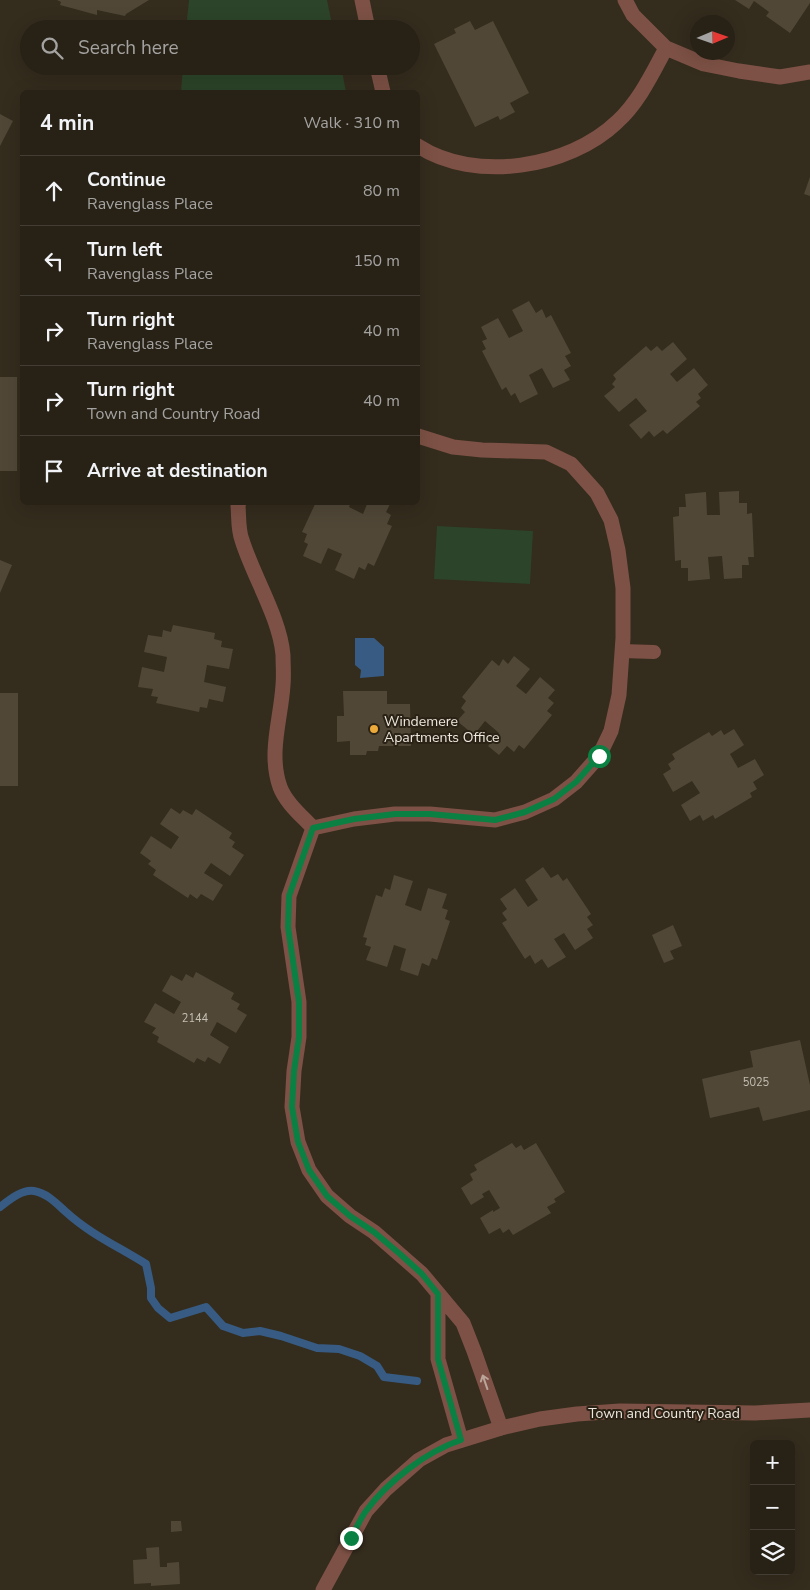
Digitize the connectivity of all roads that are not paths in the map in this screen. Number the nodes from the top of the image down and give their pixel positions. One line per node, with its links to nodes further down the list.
1 (362, 0): 3 (street)
2 (624, 0): 4 (street)
3 (366, 20)
4 (666, 48): 5 (street); 8 (street)
5 (810, 72)
6 (379, 75): 7 (street)
7 (383, 90)
8 (420, 147)
9 (420, 437): 11 (street)
10 (238, 505): 13 (street)
11 (622, 651): 12 (lane); 13 (street)
12 (654, 652)
13 (313, 828): 14 (street)
14 (438, 1294): 16 (street, one-way to 14); 17 (street)
15 (810, 1410): 16 (street, Town and Country Road)
16 (501, 1428): 17 (street, Town and Country Road)
17 (461, 1440): 18 (street, Town and Country Road)
18 (341, 1554): 19 (street); 20 (street, Town and Country Road)
19 (314, 1590)
20 (323, 1590)

